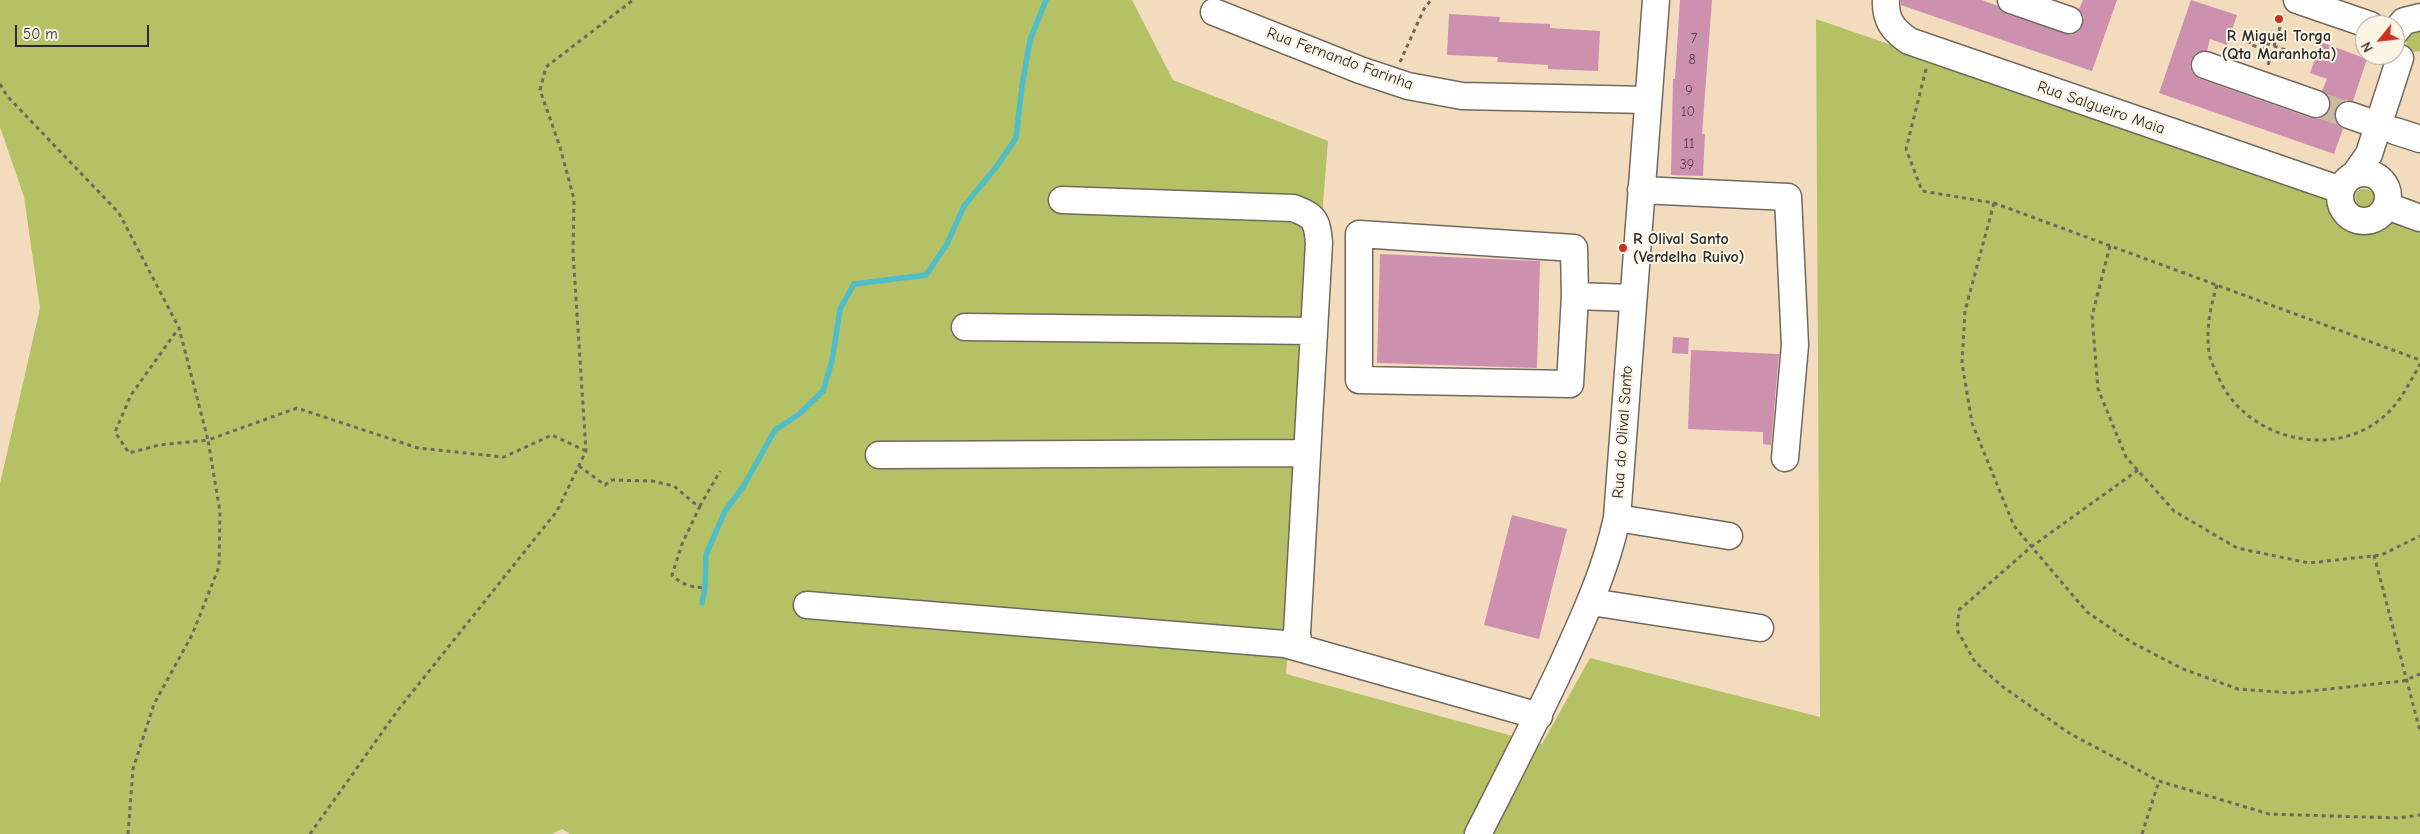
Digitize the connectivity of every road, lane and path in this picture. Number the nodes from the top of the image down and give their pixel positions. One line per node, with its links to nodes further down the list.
1 (633, 0): 38 (path)
2 (1431, 0): 15 (path)
3 (1656, 0): 17 (street, Rua do Olival Santo)
4 (1886, 0): 12 (street, Rua Salgueiro Maia)
5 (2011, 0): 8 (street)
6 (2296, 0): 9 (street)
7 (1214, 12): 15 (street, Rua Fernando Farinha)
8 (2070, 20)
9 (2355, 20)
10 (2280, 28): 11 (path)
11 (2274, 46): 11 (path)
12 (1931, 50): 22 (street, Rua Salgueiro Maia); 26 (path)
13 (2408, 60): 20 (street)
14 (2205, 65): 18 (street)
15 (1391, 81): 17 (street, Rua Fernando Farinha)
16 (0, 84): 33 (path)
17 (1648, 100): 23 (street, Rua do Olival Santo)
18 (2316, 104)
19 (2349, 115): 20 (street)
20 (2386, 128): 21 (street); 22 (street); 24 (street)
21 (2420, 139)
22 (2348, 182): 24 (street); 24 (street)
23 (1641, 190): 31 (street, Rua do Olival Santo); 41 (street)
24 (2386, 194): 27 (street)
25 (1062, 200): 34 (street)
26 (1994, 203): 28 (path); 49 (path)
27 (2420, 218)
28 (2110, 246): 29 (path); 43 (path)
29 (2217, 285): 35 (path); 36 (path)
30 (1575, 296): 30 (street); 31 (street)
31 (1633, 298): 46 (street, Rua do Olival Santo)
32 (965, 327): 34 (street)
33 (179, 328): 37 (path); 37 (path)
34 (1314, 331): 39 (street)
35 (2420, 360)
36 (2420, 364)
37 (208, 440): 38 (path); 62 (path)
38 (586, 451): 42 (path)
39 (1307, 453): 40 (street); 55 (street)
40 (879, 455)
41 (1785, 458)
42 (579, 466): 45 (path); 63 (path)
43 (2138, 470): 49 (path); 50 (path)
44 (720, 471): 45 (path)
45 (700, 506): 51 (path)
46 (1618, 518): 47 (street); 52 (street, Rua do Olival Santo)
47 (1729, 536)
48 (2420, 536): 50 (path)
49 (2031, 547): 57 (path); 60 (path)
50 (2374, 555): 57 (path)
51 (705, 588)
52 (1592, 602): 54 (street); 58 (street, Rua do Olival Santo)
53 (807, 605): 55 (street)
54 (1760, 628)
55 (1299, 648): 58 (street)
56 (2420, 674): 57 (path)
57 (2406, 679): 59 (path)
58 (1538, 716): 64 (street, Rua do Olival Santo)
59 (2420, 731)
60 (2159, 781): 61 (path); 65 (path)
61 (2420, 815)
62 (128, 834)
63 (310, 834)
64 (1478, 834)
65 (2142, 834)

